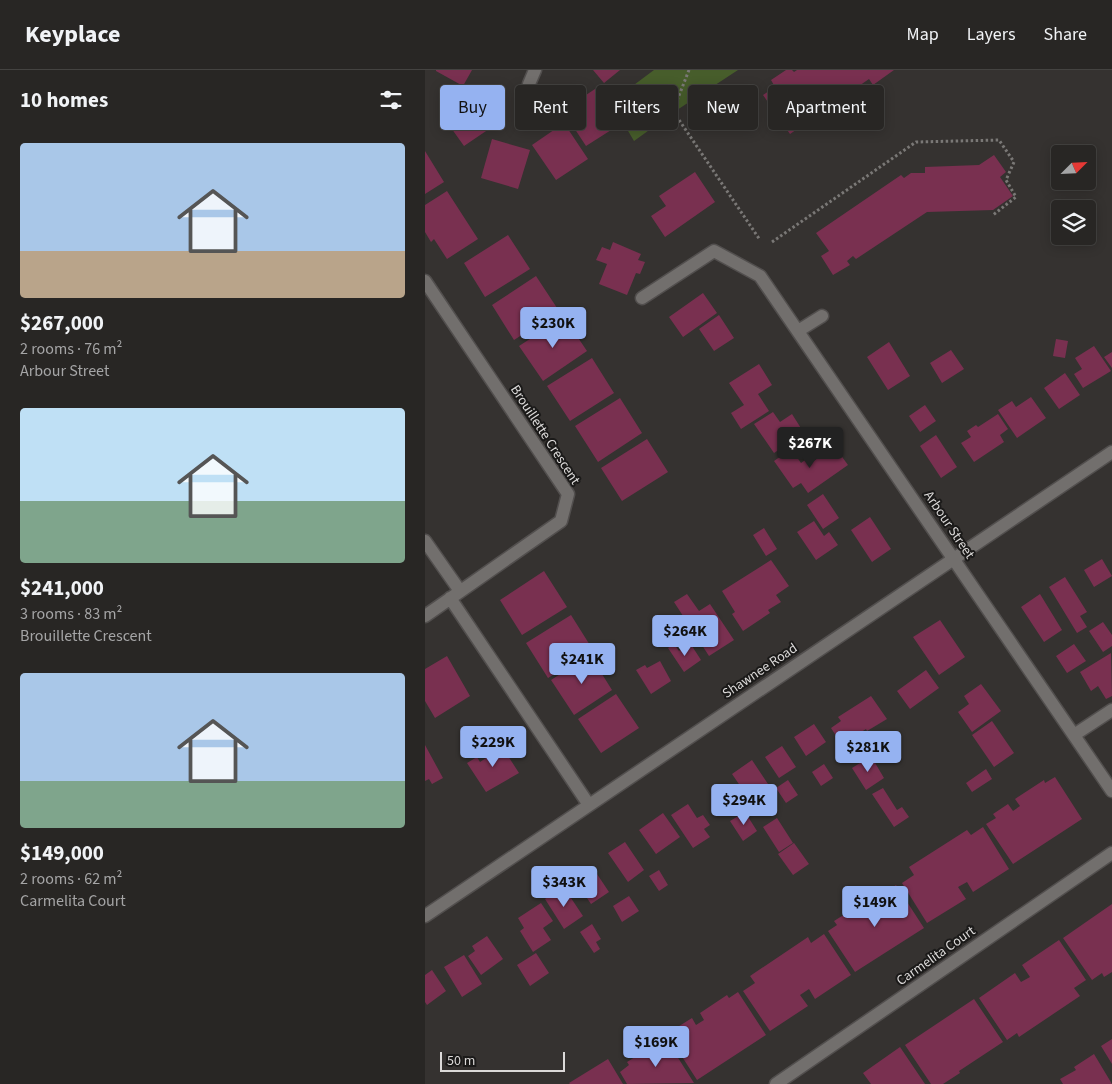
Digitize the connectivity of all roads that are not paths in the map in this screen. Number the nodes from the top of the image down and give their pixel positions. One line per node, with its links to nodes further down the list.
1 (535, 70): 2 (street)
2 (529, 84)
3 (425, 281): 10 (street, Brouillette Crescent)
4 (642, 298): 6 (street, Arbour Street)
5 (822, 316): 6 (street)
6 (798, 331): 9 (street, Arbour Street)
7 (1112, 452): 9 (street, Shawnee Road)
8 (425, 541): 10 (street)
9 (953, 559): 13 (street, Arbour Street); 15 (street, Shawnee Road)
10 (455, 595): 11 (street, Brouillette Crescent); 15 (street)
11 (425, 616)
12 (1112, 710): 13 (street)
13 (1074, 735): 14 (street, Arbour Street)
14 (1112, 791)
15 (589, 805): 17 (street, Shawnee Road)
16 (1112, 853): 18 (street, Carmelita Court)
17 (425, 916)
18 (776, 1084)

